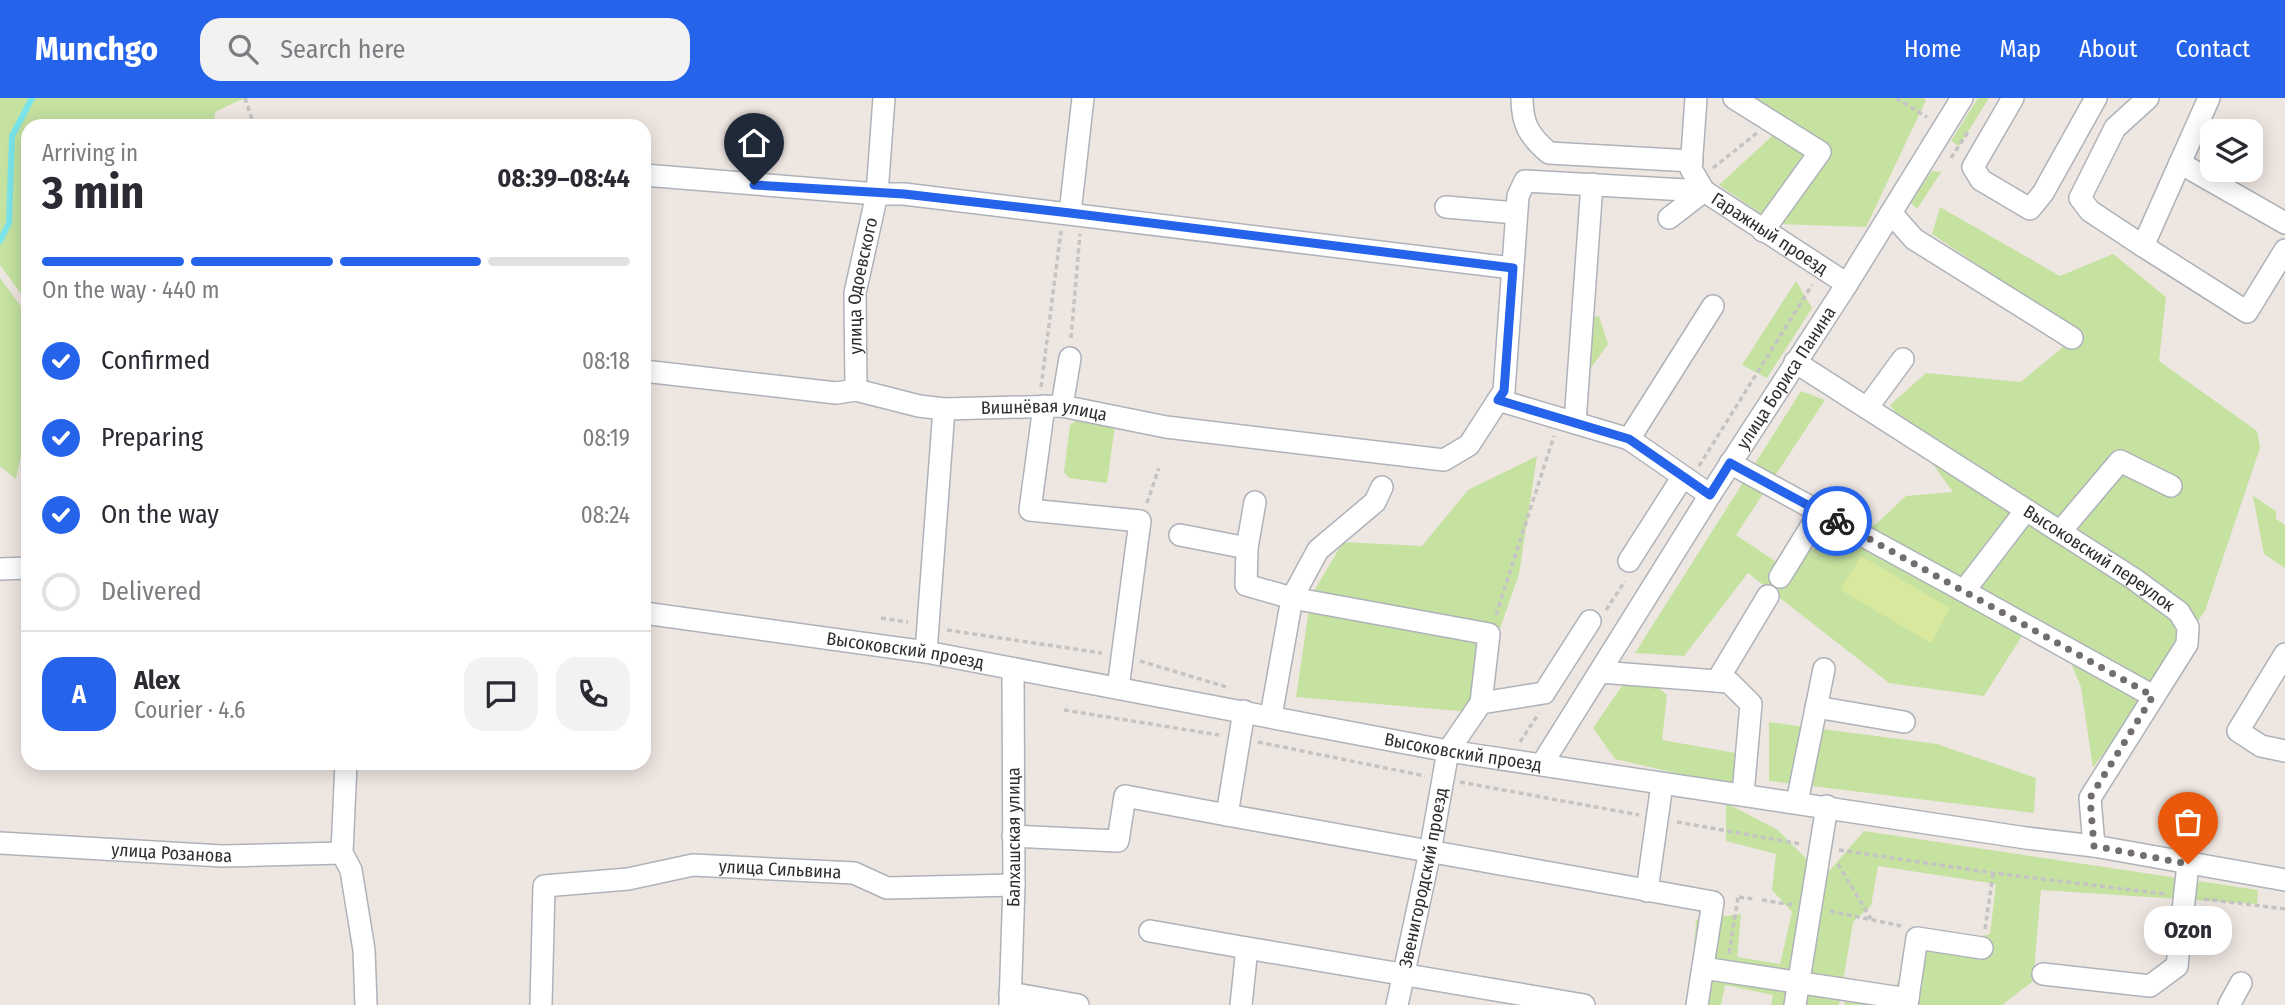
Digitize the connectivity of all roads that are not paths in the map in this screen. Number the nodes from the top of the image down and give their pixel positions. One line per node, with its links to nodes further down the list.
1 (884, 98): 17 (street, улица Одоевского)
2 (1083, 98): 19 (street)
3 (1522, 98): 11 (street)
4 (1696, 98): 14 (street)
5 (1734, 98): 24 (street)
6 (1962, 98): 21 (street, улица Бориса Панина)
7 (2013, 98): 8 (street)
8 (2096, 98)
9 (2148, 98): 25 (street)
10 (2209, 98): 12 (street)
11 (1549, 153): 14 (street); 15 (street)
12 (2180, 163): 23 (street); 25 (street)
13 (651, 176): 17 (street)
14 (1698, 177): 16 (street); 22 (street); 24 (street, Гаражный проезд)
15 (1557, 182): 16 (street); 20 (street)
16 (1592, 184): 40 (street)
17 (877, 194): 19 (street); 35 (street, улица Одоевского)
18 (1446, 207): 20 (street)
19 (1071, 213): 27 (street)
20 (1517, 213): 27 (street)
21 (1891, 214): 28 (street, улица Бориса Панина); 30 (street)
22 (1669, 218)
23 (2285, 223)
24 (1763, 231): 28 (street, Гаражный проезд)
25 (2143, 246): 26 (street)
26 (2285, 250)
27 (1513, 268): 36 (street)
28 (1847, 284): 33 (street, улица Бориса Панина)
29 (1713, 306): 41 (street)
30 (2072, 338)
31 (1070, 358): 37 (street)
32 (1903, 359): 38 (street)
33 (1795, 362): 38 (street, Высоковский переулок); 42 (street, улица Бориса Панина)
34 (651, 372): 35 (street, Вишнёвая улица)
35 (856, 390): 39 (street, Вишнёвая улица)
36 (1498, 400): 37 (street, Вишнёвая улица); 40 (street)
37 (1048, 406): 39 (street, Вишнёвая улица); 66 (street)
38 (1867, 408): 48 (street, Высоковский переулок)
39 (944, 409): 60 (street)
40 (1567, 420): 41 (street)
41 (1629, 439): 43 (street)
42 (1730, 463): 46 (street, улица Бориса Панина); 49 (street)
43 (1682, 478): 46 (street); 53 (street)
44 (2171, 486): 50 (street)
45 (1382, 487): 57 (street)
46 (1710, 495): 64 (street, улица Бориса Панина)
47 (1255, 502): 52 (street)
48 (2026, 510): 50 (street, Высоковский переулок); 55 (street)
49 (1820, 512): 54 (street); 55 (street)
50 (2060, 532): 67 (street, Высоковский переулок)
51 (1180, 535): 52 (street)
52 (1247, 548): 57 (street)
53 (1629, 561)
54 (1780, 577)
55 (1964, 591): 67 (street)
56 (1768, 596): 65 (street)
57 (1292, 598): 68 (street); 71 (street)
58 (651, 614): 60 (street, Высоковский проезд)
59 (1590, 621): 68 (street)
60 (926, 652): 62 (street, Высоковский проезд)
61 (2285, 654): 74 (street)
62 (1013, 669): 66 (street, Высоковский проезд); 82 (street, Балхашская улица)
63 (1824, 669): 69 (street)
64 (1600, 672): 65 (street); 75 (street, улица Бориса Панина)
65 (1717, 681): 78 (street)
66 (1118, 688): 70 (street, Высоковский проезд)
67 (2153, 696): 84 (street, Высоковский переулок)
68 (1481, 703): 73 (street)
69 (1816, 707): 72 (street); 79 (street)
70 (1244, 711): 71 (street, Высоковский проезд); 81 (street)
71 (1271, 716): 73 (street, Высоковский проезд)
72 (1904, 722)
73 (1448, 751): 75 (street, Высоковский проезд); 85 (street, Звенигородский проезд)
74 (2285, 751)
75 (1542, 764): 77 (street, Высоковский проезд)
76 (346, 770): 86 (street)
77 (1662, 784): 78 (street, Высоковский проезд); 90 (street)
78 (1742, 794): 79 (street, Высоковский проезд)
79 (1797, 802): 80 (street, Высоковский проезд)
80 (1827, 806): 84 (street, Высоковский проезд); 97 (street)
81 (1227, 815): 82 (street); 85 (street)
82 (1013, 836): 89 (street, Балхашская улица)
83 (0, 843): 86 (street, улица Розанова)
84 (2094, 846): 87 (street, Высоковский проезд)
85 (1430, 852): 90 (street); 96 (street, Звенигородский проезд)
86 (342, 853): 102 (street)
87 (2188, 864): 88 (street, Высоковский проезд); 95 (street)
88 (2285, 880)
89 (1014, 885): 99 (street, Балхашская улица); 103 (street, улица Сильвина)
90 (1647, 891): 94 (street)
91 (1150, 931): 92 (street)
92 (1247, 948): 96 (street); 105 (street)
93 (1982, 948): 100 (street)
94 (1703, 968): 97 (street); 108 (street)
95 (2043, 974)
96 (1403, 975): 101 (street); 106 (street, Звенигородский проезд)
97 (1798, 983): 100 (street); 109 (street)
98 (2241, 983): 110 (street)
99 (1010, 999): 104 (street)
100 (1908, 1002)
101 (1552, 1003): 107 (street)
102 (366, 1005)
103 (541, 1005)
104 (1078, 1005)
105 (1241, 1005)
106 (1397, 1005)
107 (1584, 1005)
108 (1697, 1005)
109 (1795, 1005)
110 (2229, 1005)

